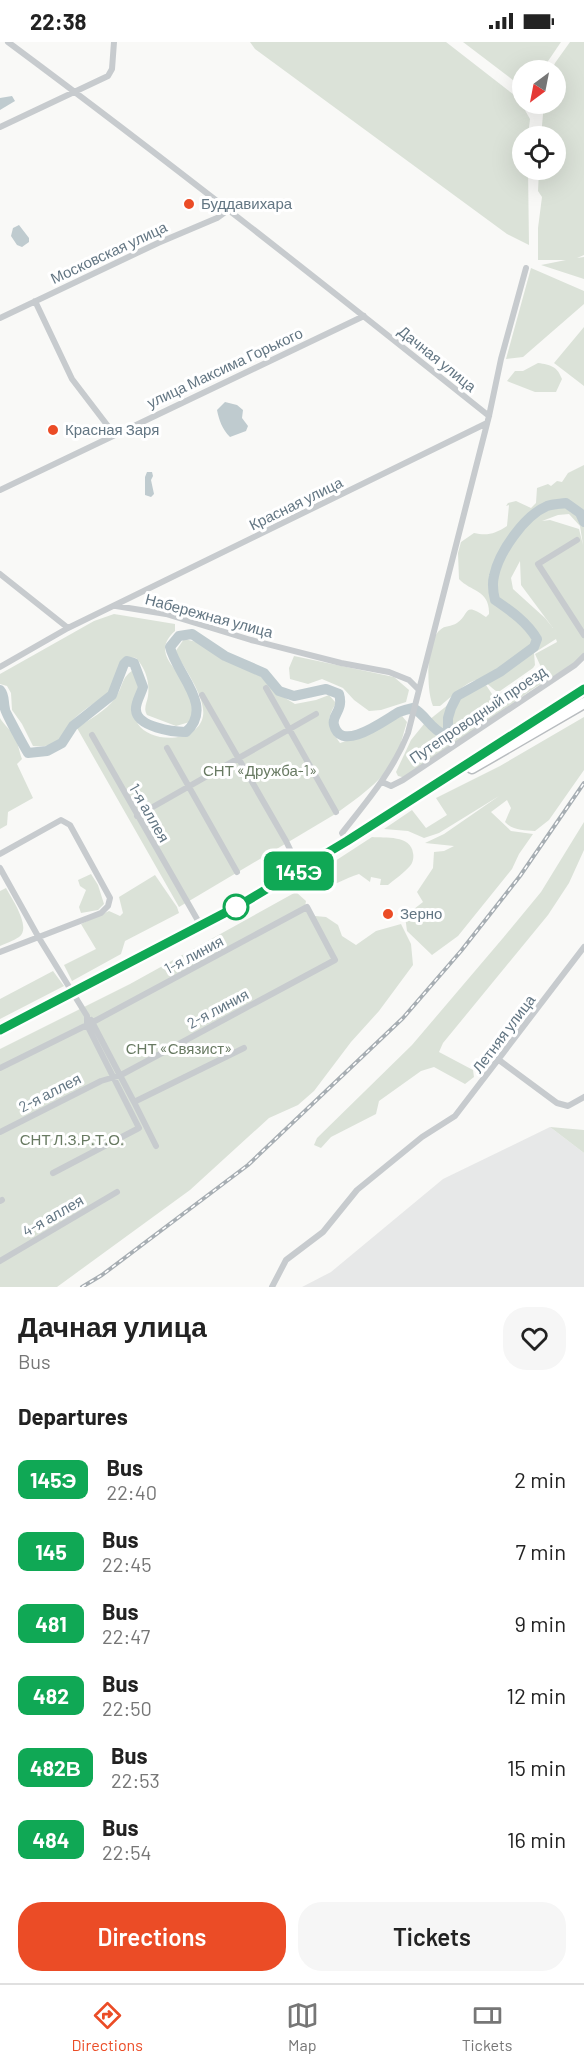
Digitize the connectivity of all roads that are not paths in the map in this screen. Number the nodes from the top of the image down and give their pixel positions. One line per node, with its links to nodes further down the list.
1 (8, 42): 3 (street, Дачная улица)
2 (114, 42): 3 (street)
3 (76, 92): 4 (street); 5 (street, Дачная улица)
4 (0, 127)
5 (228, 210): 7 (street, Московская улица); 8 (street, Дачная улица)
6 (526, 268): 10 (street)
7 (36, 301): 9 (street, Московская улица); 11 (street)
8 (364, 316): 10 (street, Дачная улица); 11 (street, улица Максима Горького)
9 (0, 318)
10 (488, 420): 15 (street, Красная улица); 21 (street)
11 (114, 434): 12 (street, улица Максима Горького)
12 (0, 490)
13 (577, 540): 17 (street)
14 (0, 573): 16 (street)
15 (116, 606): 16 (street); 21 (street, Набережная улица)
16 (68, 628): 19 (street)
17 (584, 635)
18 (584, 656): 30 (street, Путепроводный проезд)
19 (0, 667)
20 (266, 688): 26 (street)
21 (418, 689): 30 (street)
22 (584, 689): 32 (highway)
23 (202, 695): 29 (street)
24 (584, 703): 32 (highway)
25 (316, 714): 26 (street)
26 (289, 729): 29 (street); 33 (street)
27 (92, 735): 34 (street, 1-я аллея)
28 (167, 748): 31 (street)
29 (238, 759): 31 (street); 38 (street)
30 (382, 782): 35 (street)
31 (189, 787): 34 (street); 39 (street)
32 (426, 789): 35 (highway)
33 (336, 812)
34 (137, 816): 40 (street, 1-я аллея)
35 (347, 841): 38 (highway)
36 (0, 854): 41 (street)
37 (0, 868): 41 (street)
38 (300, 870): 40 (highway)
39 (237, 872)
40 (201, 927): 45 (highway)
41 (39, 938): 43 (street); 45 (street)
42 (584, 947): 49 (street, Летняя улица)
43 (0, 952)
44 (335, 960): 46 (street, 1-я линия); 51 (street, 2-я линия)
45 (72, 993): 46 (street); 47 (highway)
46 (90, 1023): 50 (street); 51 (street); 52 (street)
47 (0, 1030)
48 (244, 1048): 54 (street)
49 (499, 1060): 53 (street); 60 (street, Летняя улица)
50 (0, 1068)
51 (121, 1075): 52 (street, 2-я линия); 54 (street)
52 (112, 1077): 55 (street, 2-я аллея); 57 (street)
53 (584, 1097)
54 (134, 1102): 56 (street)
55 (0, 1132)
56 (156, 1146)
57 (53, 1173)
58 (117, 1192): 59 (street, 4-я аллея)
59 (0, 1261)
60 (272, 1287)

